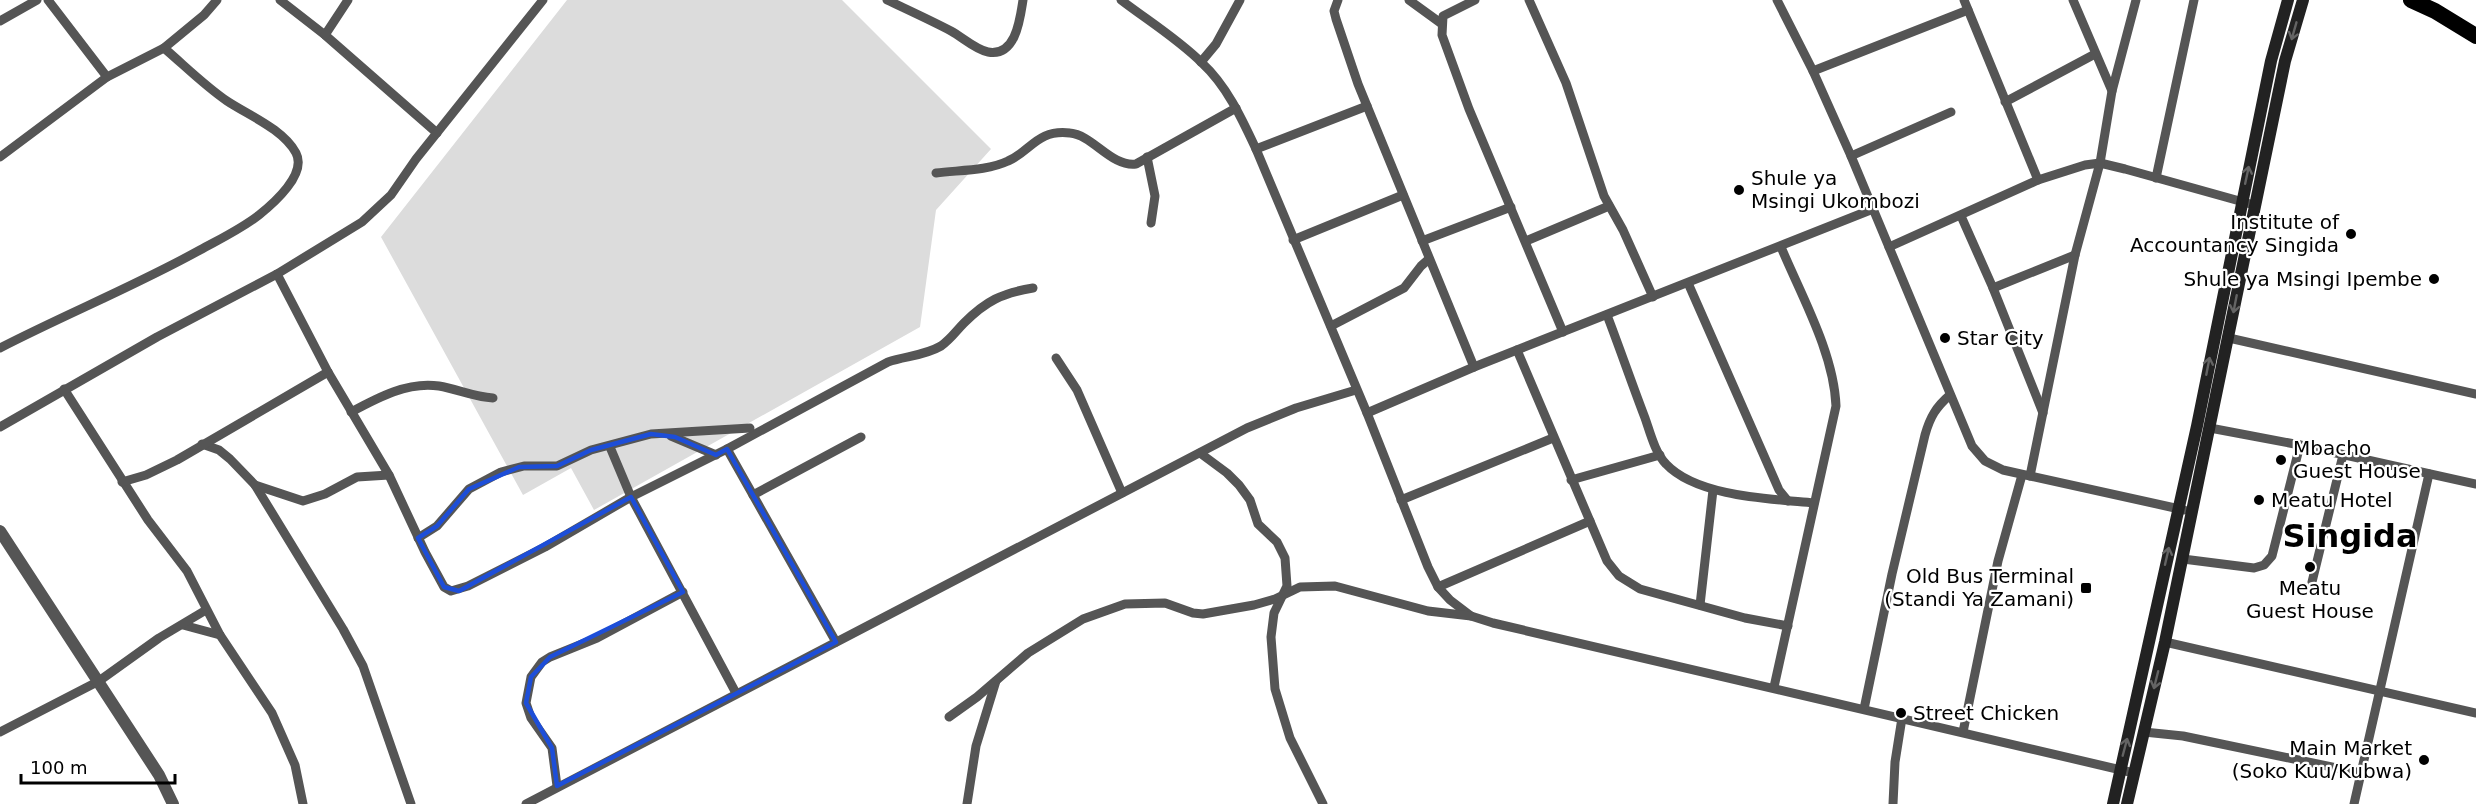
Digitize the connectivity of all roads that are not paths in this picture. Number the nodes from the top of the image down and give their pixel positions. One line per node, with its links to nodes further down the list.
1 (37, 0): 26 (street)
2 (48, 0): 34 (street)
3 (217, 0): 30 (street)
4 (280, 0): 28 (street)
5 (348, 0): 28 (street)
6 (543, 0): 40 (street)
7 (887, 0): 8 (street)
8 (1023, 0)
9 (1120, 0): 32 (street)
10 (1240, 0): 32 (street)
11 (1338, 0): 37 (street)
12 (1409, 0): 27 (street)
13 (1475, 0): 27 (street)
14 (1529, 0): 51 (street)
15 (1777, 0): 33 (street)
16 (1964, 0): 24 (street)
17 (2073, 0): 31 (street)
18 (2136, 0): 35 (street)
19 (2194, 0): 47 (street)
20 (2288, 0): 50 (main road, one-way to 20)
21 (2303, 0): 50 (main road, one-way to 50)
22 (2411, 0): 25 (highway)
23 (2421, 0): 25 (highway)
24 (1968, 10): 33 (street); 36 (street)
25 (2435, 11): 29 (highway)
26 (0, 21)
27 (1442, 24): 52 (street)
28 (325, 35): 40 (street)
29 (2476, 36)
30 (164, 48): 34 (street); 72 (street)
31 (2095, 54): 35 (street); 36 (street)
32 (1201, 62): 38 (street)
33 (1813, 71): 42 (street)
34 (107, 77): 43 (street)
35 (2112, 91): 45 (street)
36 (2005, 102): 48 (street)
37 (1367, 106): 41 (street); 49 (street)
38 (1236, 108): 41 (street); 44 (street)
39 (1951, 112): 42 (street)
40 (437, 133): 63 (street)
41 (1256, 149): 56 (street)
42 (1851, 156): 53 (street)
43 (0, 157)
44 (1147, 157): 46 (street); 55 (street)
45 (2100, 163): 47 (street); 48 (street); 61 (street)
46 (936, 173)
47 (2156, 178): 50 (street)
48 (2038, 180): 54 (street)
49 (1403, 195): 56 (street); 57 (street)
50 (2248, 204): 71 (main road, one-way to 71); 113 (main road, one-way to 50)
51 (1609, 206): 58 (street); 67 (street)
52 (1511, 207): 57 (street); 58 (street)
53 (1873, 209): 59 (street); 60 (street)
54 (1961, 216): 60 (street); 66 (street)
55 (1151, 223)
56 (1293, 240): 69 (street)
57 (1422, 241): 62 (street)
58 (1526, 241): 70 (street)
59 (1781, 247): 64 (street); 112 (street)
60 (1889, 247): 80 (street)
61 (2075, 255): 66 (street); 84 (street)
62 (1430, 259): 69 (street); 75 (street)
63 (278, 274): 76 (street); 77 (street)
64 (1688, 283): 67 (street); 111 (street)
65 (1033, 288): 94 (street)
66 (1993, 288): 84 (street)
67 (1653, 297): 68 (street)
68 (1607, 315): 70 (street); 97 (street)
69 (1331, 326): 78 (street)
70 (1563, 332): 73 (street)
71 (2229, 338): 79 (street); 87 (main road)
72 (0, 348)
73 (1517, 350): 75 (street); 90 (street)
74 (1056, 358): 107 (street)
75 (1474, 367): 83 (street)
76 (328, 372): 82 (street); 91 (street)
77 (64, 389): 85 (street); 103 (street)
78 (1356, 390): 83 (street); 95 (street)
79 (2476, 394)
80 (1950, 395): 101 (street); 136 (street)
81 (493, 399): 82 (street)
82 (351, 412): 100 (street)
83 (1367, 413): 110 (street)
84 (2044, 415): 101 (street)
85 (0, 427)
86 (750, 428): 88 (street)
87 (2210, 428): 92 (street); 114 (main road)
88 (666, 434): 93 (street); 96 (street)
89 (861, 437): 108 (street)
90 (1553, 438): 102 (street); 110 (street)
91 (202, 444): 103 (street); 105 (street)
92 (2300, 445): 98 (street); 118 (street)
93 (609, 447): 109 (street); 117 (street)
94 (727, 449): 96 (street); 108 (street)
95 (1200, 453): 107 (street); 122 (street)
96 (716, 455): 109 (street)
97 (1660, 455): 102 (street); 106 (street)
98 (2343, 455): 99 (street); 119 (street)
99 (2429, 474): 104 (street); 134 (street)
100 (388, 475): 105 (street); 117 (street)
101 (2026, 476): 113 (street); 141 (street)
102 (1571, 480): 115 (street)
103 (123, 482): 124 (street)
104 (2476, 484)
105 (255, 485): 149 (street)
106 (1713, 490): 111 (street); 123 (street)
107 (1122, 494): 129 (street)
108 (753, 495): 129 (street)
109 (631, 497): 117 (street); 121 (street)
110 (1401, 500): 120 (street)
111 (1788, 501): 112 (street)
112 (1814, 504): 127 (street)
113 (2179, 509): 114 (street); 143 (main road, one-way to 113)
114 (2192, 512): 118 (main road)
115 (1590, 521): 120 (street); 123 (street)
116 (0, 531): 132 (street)
117 (418, 538)
118 (2183, 559): 130 (main road)
119 (2312, 582)
120 (1438, 587): 125 (street)
121 (683, 592): 135 (street); 146 (street)
122 (1285, 593): 125 (street); 131 (street); 152 (street)
123 (1700, 605): 127 (street)
124 (206, 610): 126 (street); 128 (street)
125 (1471, 616): 133 (street)
126 (183, 625): 128 (street); 132 (street)
127 (1788, 626): 133 (street)
128 (220, 635): 148 (street)
129 (836, 642): 135 (street)
130 (2165, 642): 134 (street); 142 (main road, one-way to 142)
131 (997, 678): 138 (street); 151 (street)
132 (99, 681): 140 (street); 147 (street)
133 (1774, 687): 136 (street)
134 (2379, 692): 137 (street); 145 (street)
135 (736, 693): 146 (street)
136 (1864, 709): 139 (street)
137 (2476, 713)
138 (949, 717)
139 (1902, 718): 141 (street); 153 (street)
140 (0, 732)
141 (1963, 732): 143 (street)
142 (2144, 732): 144 (main road); 145 (street)
143 (2119, 770): 144 (street); 154 (main road)
144 (2134, 773): 155 (main road)
145 (2361, 773): 156 (street)
146 (557, 786): 150 (street)
147 (173, 804)
148 (303, 804)
149 (411, 804)
150 (526, 804)
151 (967, 804)
152 (1323, 804)
153 (1893, 804)
154 (2113, 804)
155 (2127, 804)
156 (2354, 804)

